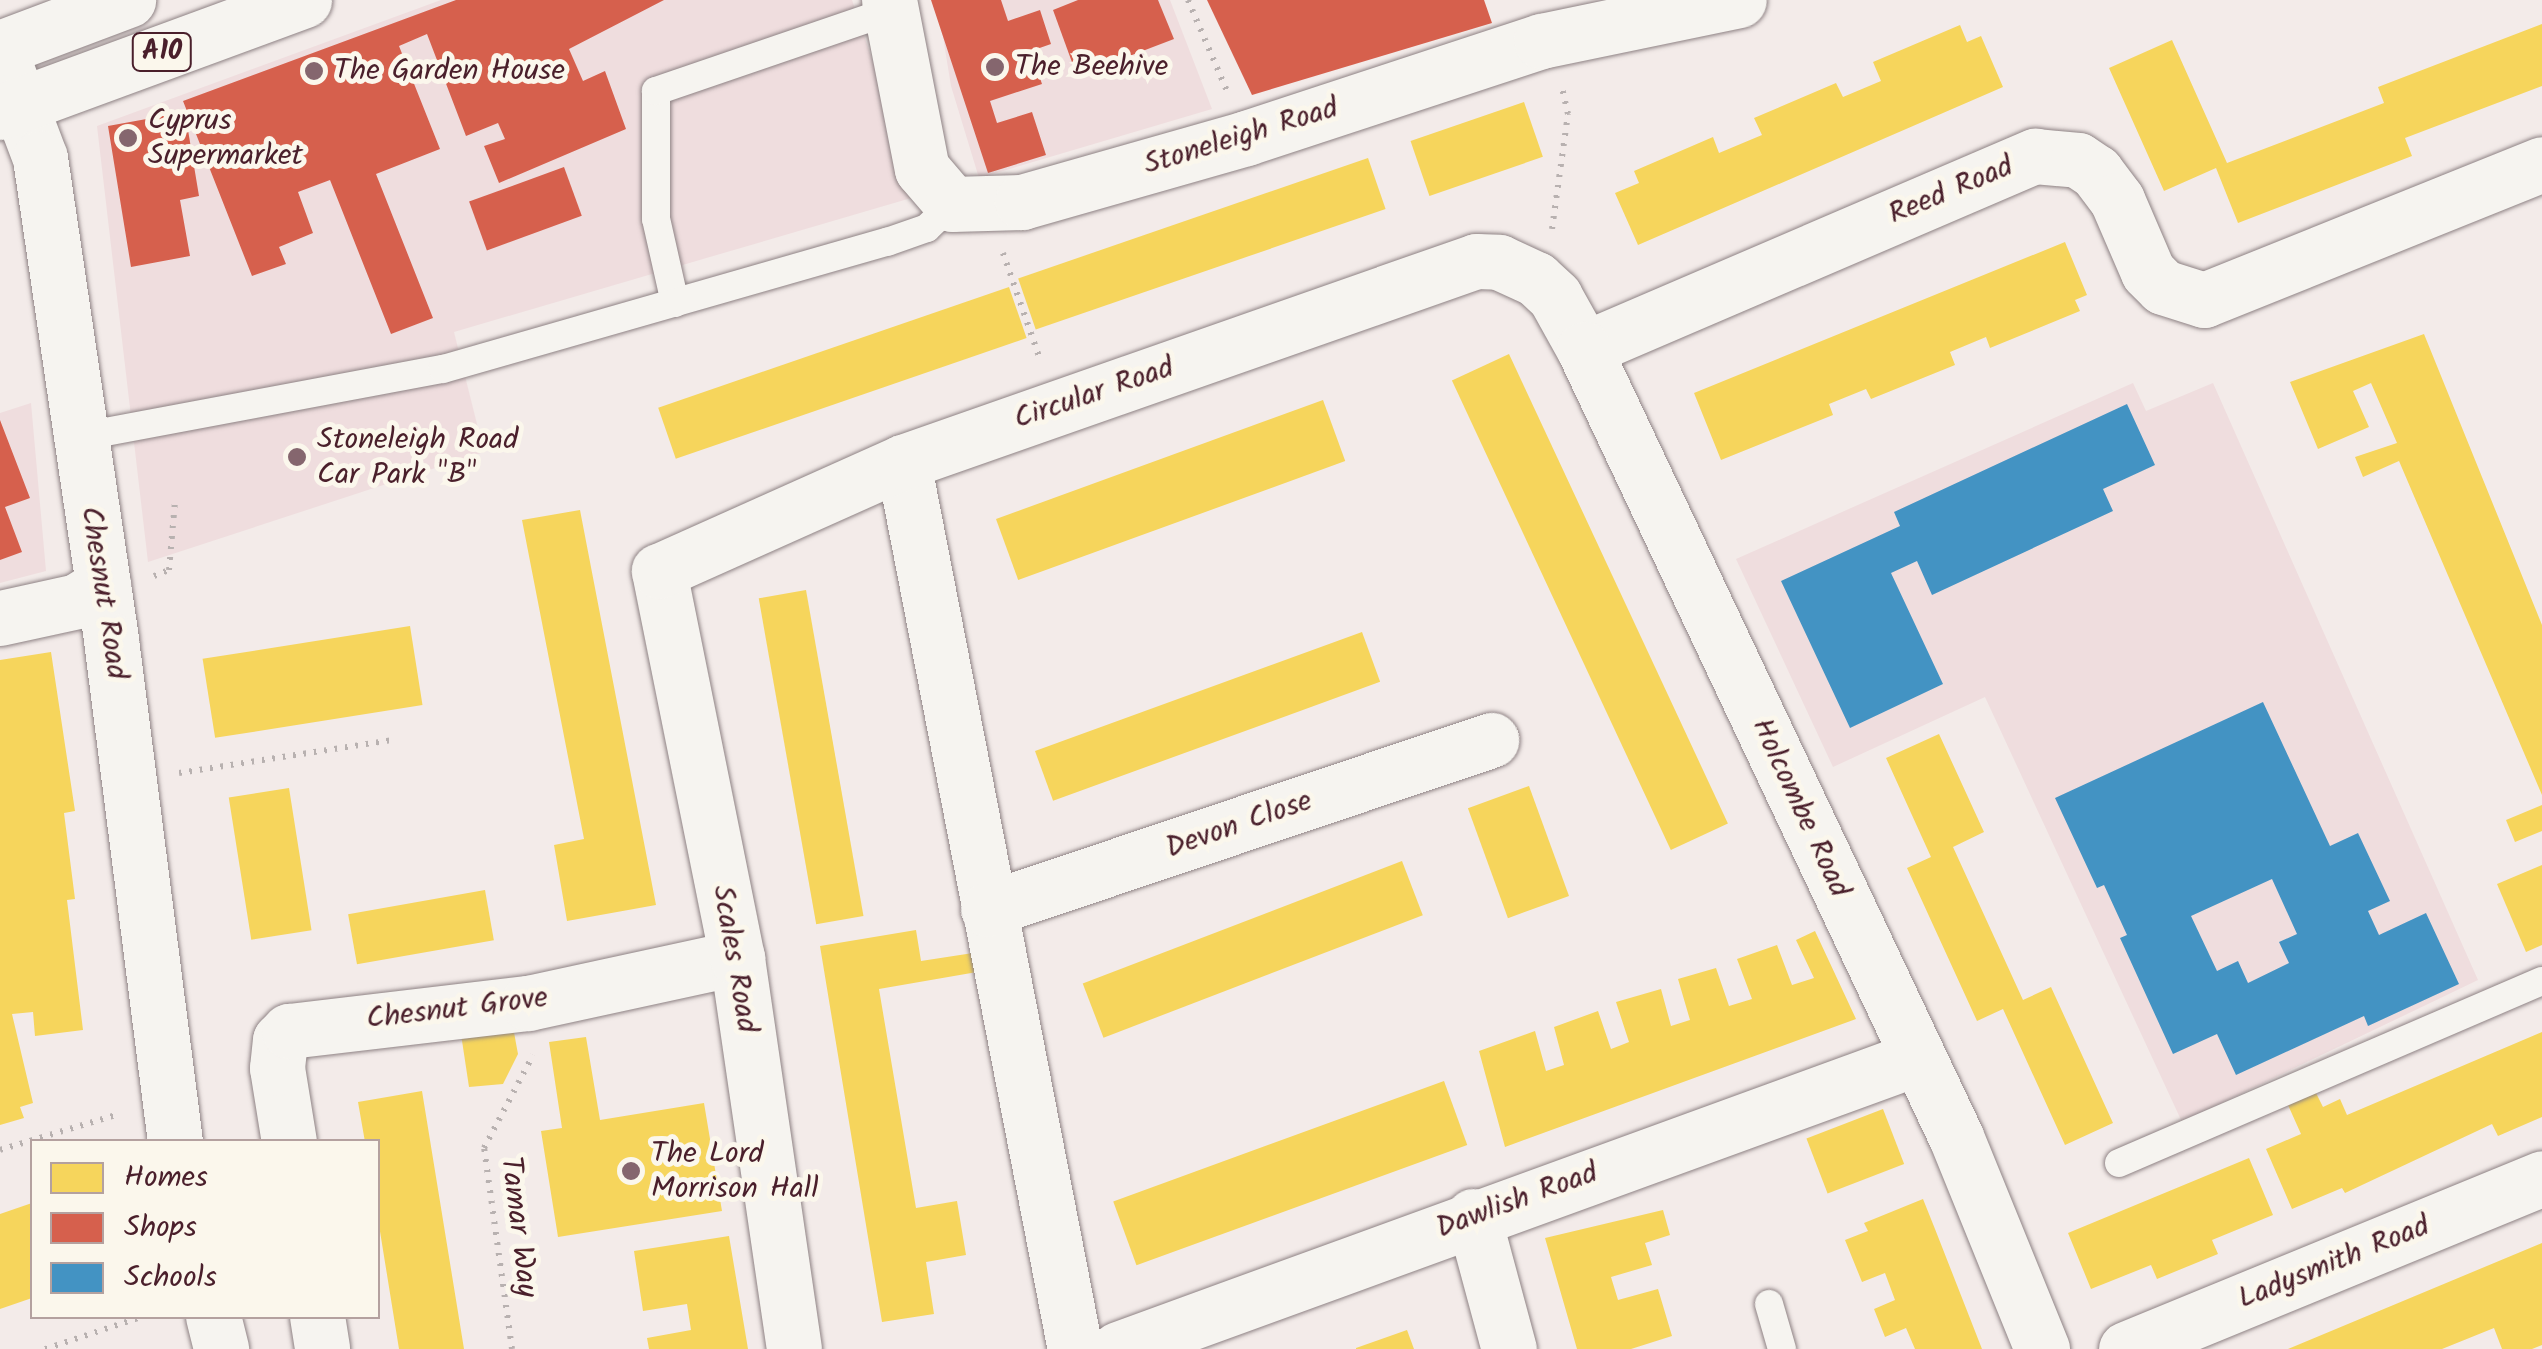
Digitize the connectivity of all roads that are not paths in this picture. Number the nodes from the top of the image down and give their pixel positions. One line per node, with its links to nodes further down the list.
1 (128, 0): 6 (main road, A10)
2 (304, 0): 7 (main road, A10)
3 (1739, 0): 5 (main road, Stoneleigh Road)
4 (890, 5): 9 (main road); 11 (lane)
5 (1535, 21): 9 (main road, Stoneleigh Road)
6 (0, 50): 7 (main road, Chesnut Road)
7 (10, 108): 13 (main road, Chesnut Road)
8 (2542, 164): 12 (main road, Reed Road)
9 (952, 204): 11 (lane)
10 (1544, 260): 12 (main road, Holcombe Road); 14 (main road, Circular Road)
11 (675, 302): 13 (lane)
12 (1584, 349): 22 (main road, Holcombe Road)
13 (79, 437): 16 (main road, Chesnut Road)
14 (903, 462): 15 (main road, Circular Road); 19 (main road)
15 (660, 571): 20 (main road, Scales Road)
16 (103, 585): 17 (main road); 23 (main road, Chesnut Road)
17 (0, 618)
18 (1490, 740): 19 (main road, Devon Close)
19 (988, 910): 34 (main road)
20 (736, 958): 24 (main road, Chesnut Grove); 33 (main road, Scales Road)
21 (2542, 981): 25 (lane)
22 (1917, 1058): 27 (main road, Dawlish Road); 38 (main road, Holcombe Road)
23 (171, 1123)
24 (289, 1139)
25 (2119, 1163)
26 (2542, 1178): 39 (main road, Ladysmith Road)
27 (1473, 1216): 35 (main road, Dawlish Road); 36 (main road)
28 (1769, 1304): 37 (lane)
29 (214, 1319): 31 (main road)
30 (317, 1319): 32 (main road)
31 (221, 1349)
32 (322, 1349)
33 (794, 1349)
34 (1075, 1349)
35 (1118, 1349)
36 (1509, 1349)
37 (1782, 1349)
38 (2042, 1349)
39 (2126, 1349)

